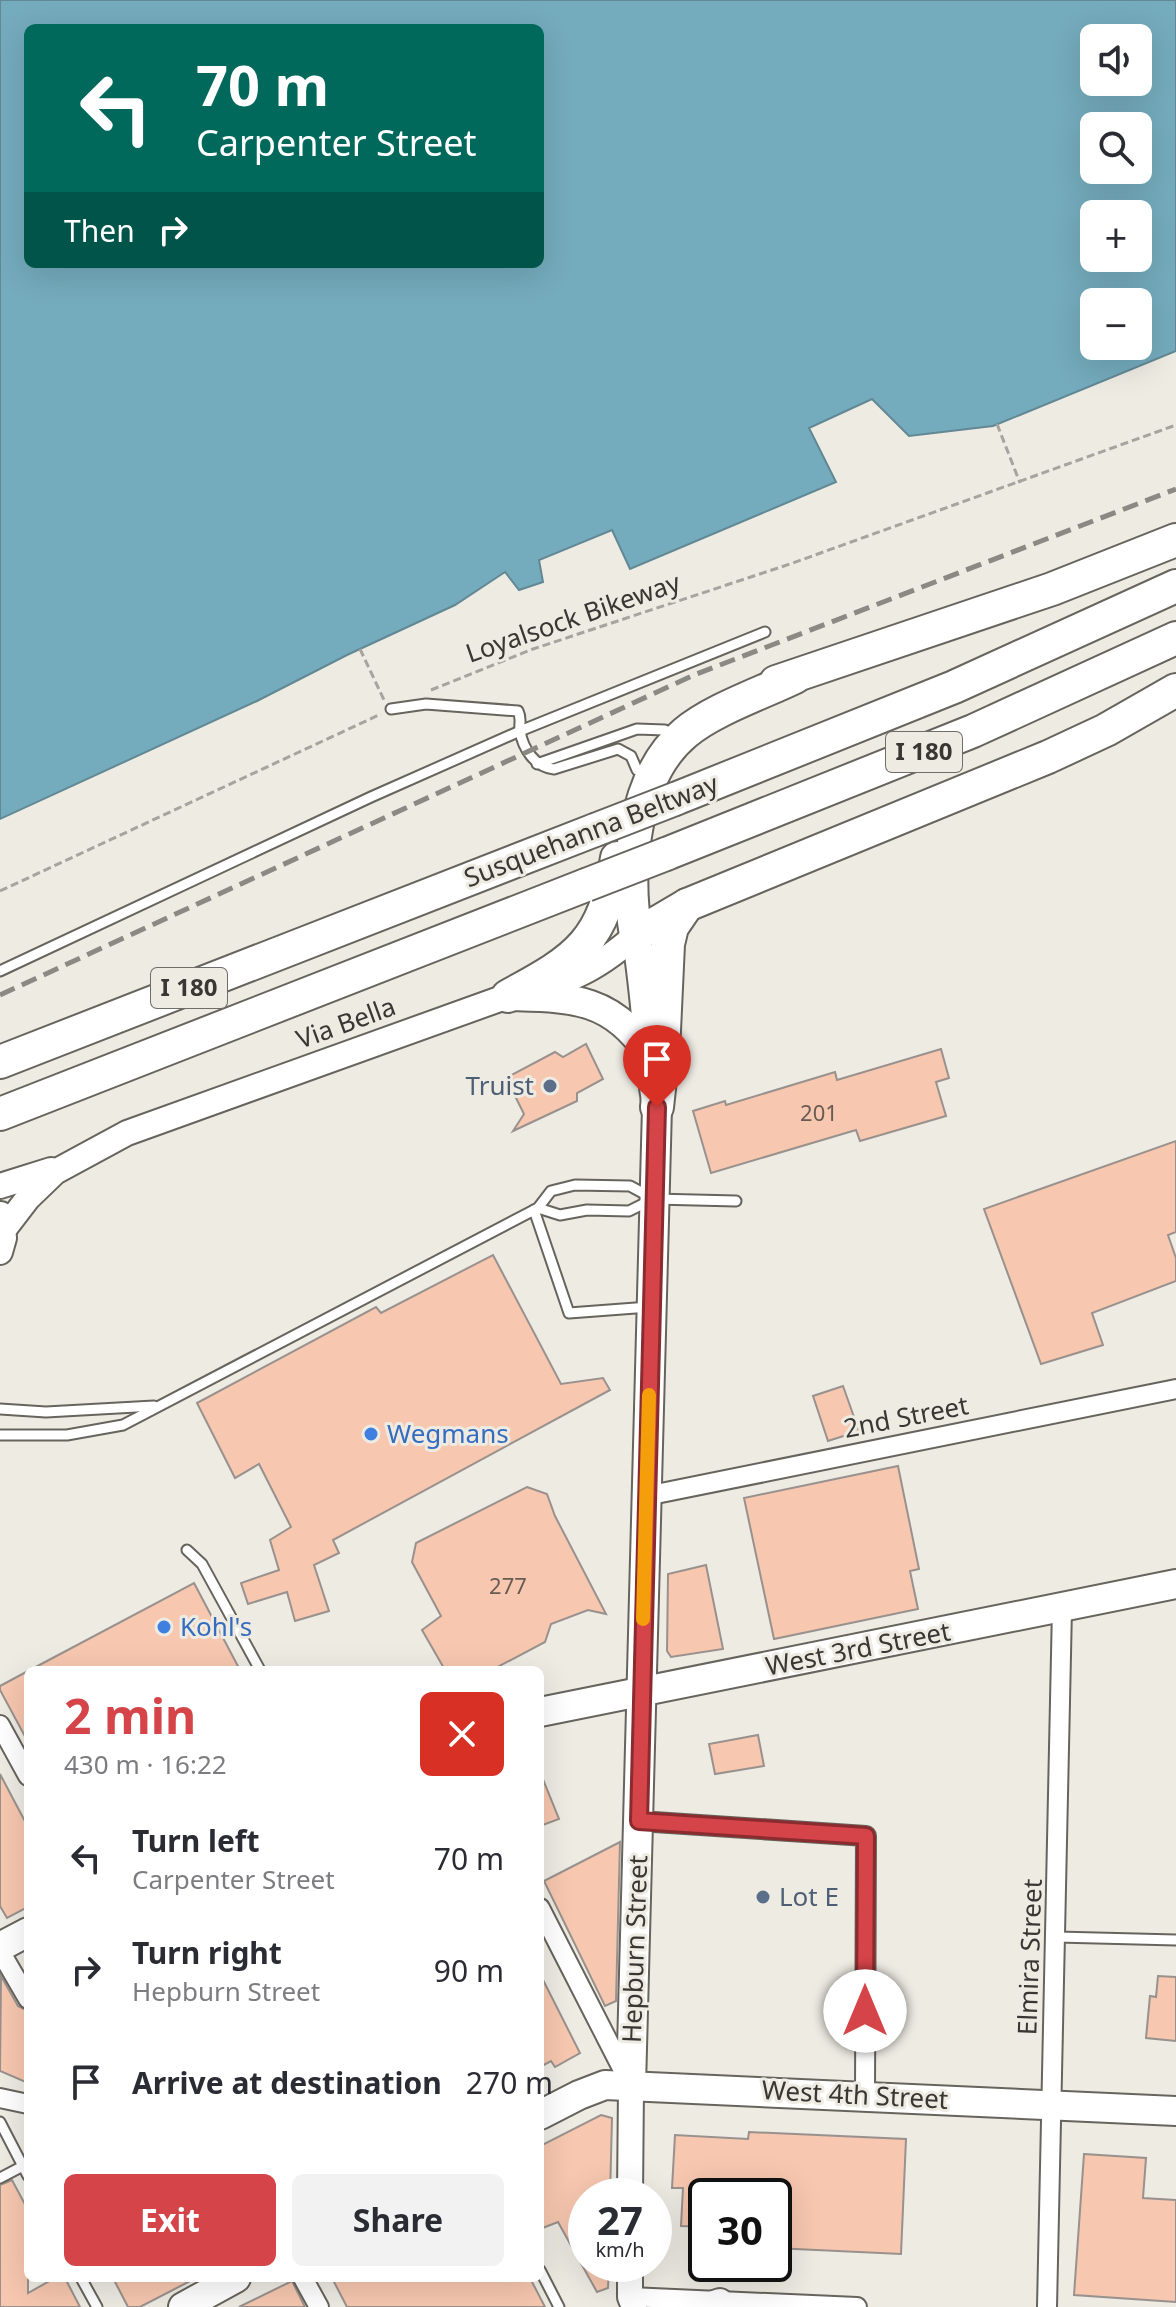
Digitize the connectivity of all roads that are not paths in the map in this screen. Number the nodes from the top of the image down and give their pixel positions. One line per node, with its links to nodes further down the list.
1 (1176, 540): 5 (highway)
2 (1176, 586): 17 (highway, Susquehanna Beltway / I 180, bridge)
3 (765, 632): 9 (lane)
4 (1176, 638): 19 (highway, Susquehanna Beltway / I 180, bridge)
5 (795, 677): 8 (highway); 13 (highway)
6 (1176, 690): 12 (highway)
7 (391, 709): 9 (lane)
8 (665, 730): 10 (lane); 11 (highway)
9 (520, 731): 10 (lane); 14 (lane)
10 (537, 764): 11 (lane)
11 (637, 770): 15 (highway)
12 (687, 905): 13 (highway); 18 (highway)
13 (636, 935): 15 (main road, Via Bella); 16 (main road, Hepburn Street)
14 (0, 971)
15 (508, 996): 16 (main road); 20 (main road, Via Bella)
16 (648, 1052): 18 (main road, Hepburn Street)
17 (0, 1062)
18 (657, 1107): 22 (main road, Hepburn Street)
19 (0, 1114)
20 (71, 1161): 21 (main road, Via Bella); 25 (main road, Via Bella)
21 (0, 1186)
22 (654, 1199): 23 (lane); 24 (lane); 24 (lane); 26 (main road, Hepburn Street)
23 (736, 1201)
24 (536, 1209): 26 (lane); 28 (lane)
25 (2, 1231)
26 (651, 1306): 31 (main road, Hepburn Street)
27 (1176, 1389): 31 (street, 2nd Street)
28 (168, 1401): 29 (lane); 30 (lane)
29 (0, 1409)
30 (0, 1435)
31 (646, 1496): 36 (main road, Hepburn Street)
32 (187, 1550): 35 (lane)
33 (1176, 1584): 34 (main road, West 3rd Street)
34 (1062, 1608): 36 (main road, West 3rd Street); 43 (street, Elmira Street)
35 (258, 1666)
36 (641, 1691): 37 (main road, West 3rd Street); 40 (main road, Hepburn Street)
37 (544, 1711)
38 (0, 1725): 39 (street)
39 (24, 1769)
40 (639, 1821): 47 (main road, Hepburn Street); 48 (street)
41 (544, 1916): 47 (street)
42 (24, 1934): 45 (main road)
43 (1057, 1937): 44 (lane); 51 (street, Elmira Street)
44 (1176, 1940)
45 (0, 1949): 46 (street)
46 (24, 1992)
47 (631, 2086): 48 (main road, West 4th Street); 53 (main road, West 4th Street); 57 (main road, Hepburn Street)
48 (865, 2095): 51 (main road, West 4th Street)
49 (0, 2098): 50 (street)
50 (24, 2103)
51 (1051, 2105): 52 (main road, West 4th Street); 70 (street, Elmira Street)
52 (1176, 2111)
53 (544, 2113)
54 (0, 2122): 55 (lane)
55 (23, 2166): 56 (lane)
56 (0, 2178)
57 (630, 2178)
58 (544, 2278): 68 (lane)
59 (83, 2282): 65 (lane)
60 (229, 2282): 66 (main road)
61 (305, 2282): 67 (street)
62 (629, 2282): 63 (main road)
63 (628, 2304): 64 (street)
64 (711, 2304): 69 (street)
65 (97, 2307)
66 (183, 2307)
67 (319, 2307)
68 (559, 2307)
69 (857, 2307)
70 (1047, 2307)

